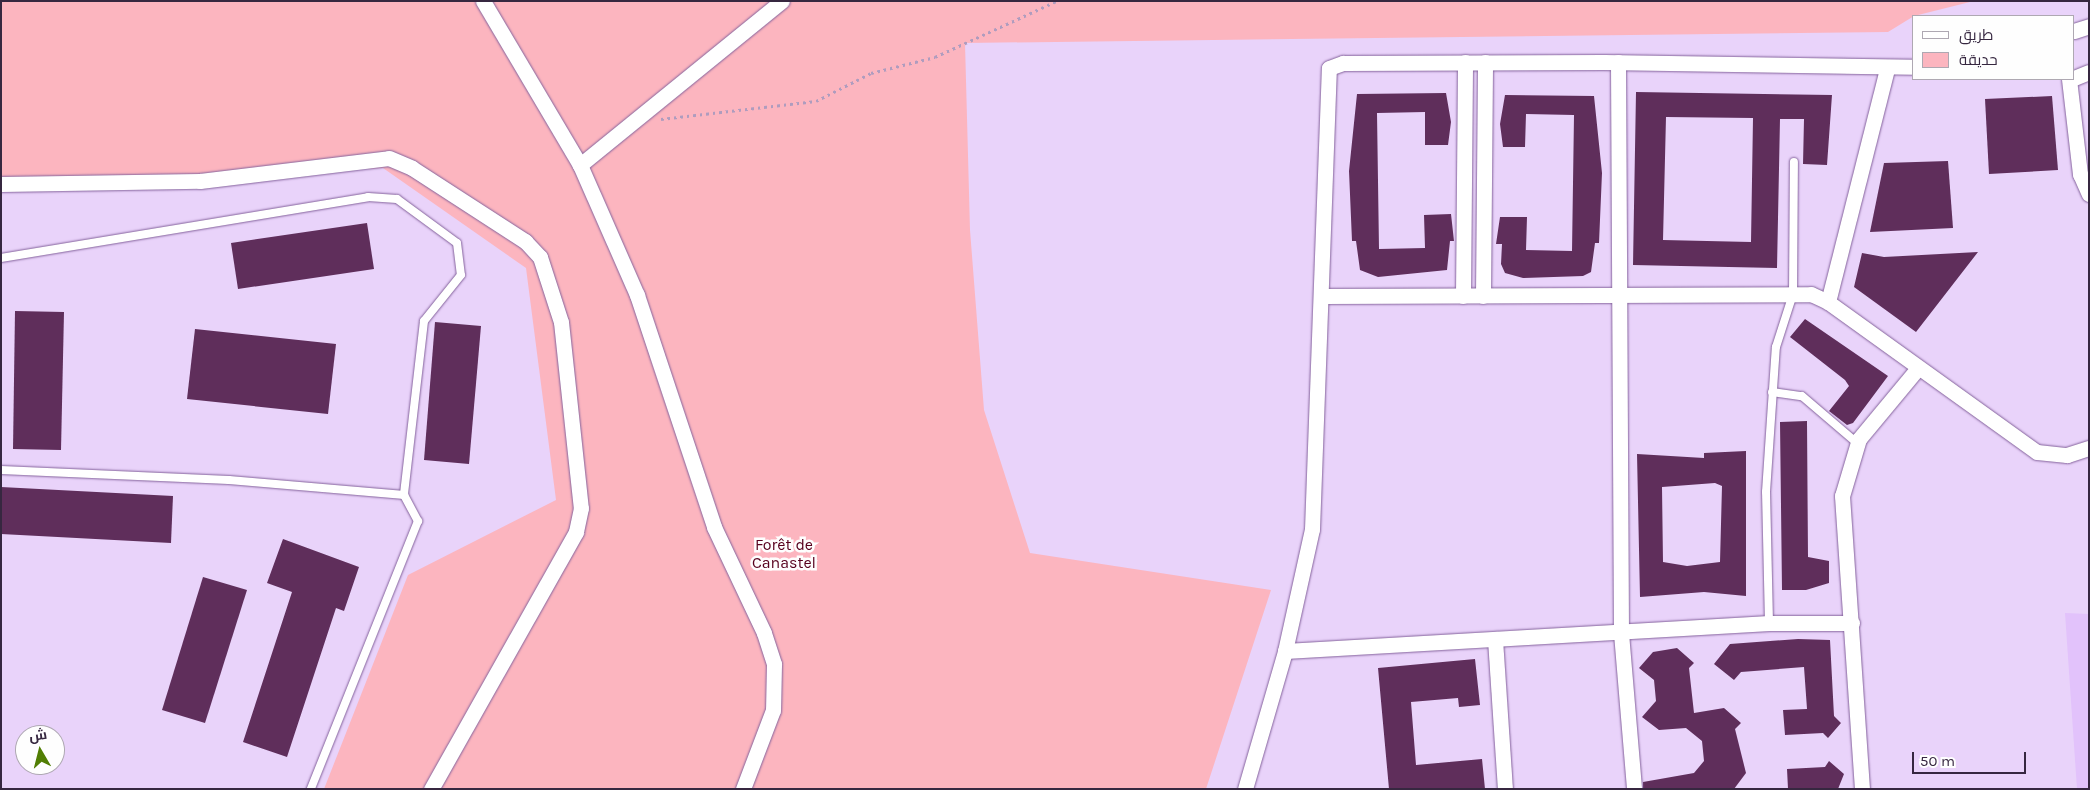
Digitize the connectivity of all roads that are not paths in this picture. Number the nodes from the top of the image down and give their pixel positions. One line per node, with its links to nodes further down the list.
1 (483, 1): 14 (street)
2 (782, 1): 14 (street)
3 (2089, 26): 4 (street)
4 (2075, 31)
5 (1465, 62): 6 (street); 18 (street); 21 (street)
6 (1485, 62): 7 (street); 17 (street)
7 (1618, 62): 9 (street); 24 (street)
8 (1912, 68): 9 (street)
9 (1887, 69): 25 (street)
10 (2089, 72): 11 (street)
11 (2075, 77)
12 (2071, 80): 16 (street)
13 (1794, 162): 20 (lane)
14 (580, 165): 39 (street)
15 (1, 184): 38 (street)
16 (2089, 194)
17 (1484, 210): 18 (street); 23 (street)
18 (1464, 211): 22 (street)
19 (1, 258): 31 (lane)
20 (1793, 294): 24 (street); 25 (street); 27 (lane)
21 (1322, 296): 22 (street); 36 (street)
22 (1463, 296): 23 (street)
23 (1483, 296): 24 (street)
24 (1616, 296): 34 (street)
25 (1828, 302): 26 (street)
26 (1918, 368): 28 (street); 29 (street)
27 (1772, 392): 28 (lane); 32 (lane)
28 (1858, 443): 33 (street)
29 (2089, 448)
30 (1, 470): 31 (lane)
31 (404, 495): 37 (lane)
32 (1769, 623): 33 (street); 34 (street)
33 (1852, 624): 43 (street)
34 (1622, 633): 35 (street); 42 (street)
35 (1495, 639): 36 (street); 41 (street)
36 (1285, 651): 40 (street)
37 (311, 789)
38 (431, 789)
39 (743, 789)
40 (1245, 789)
41 (1505, 789)
42 (1634, 789)
43 (1862, 789)

